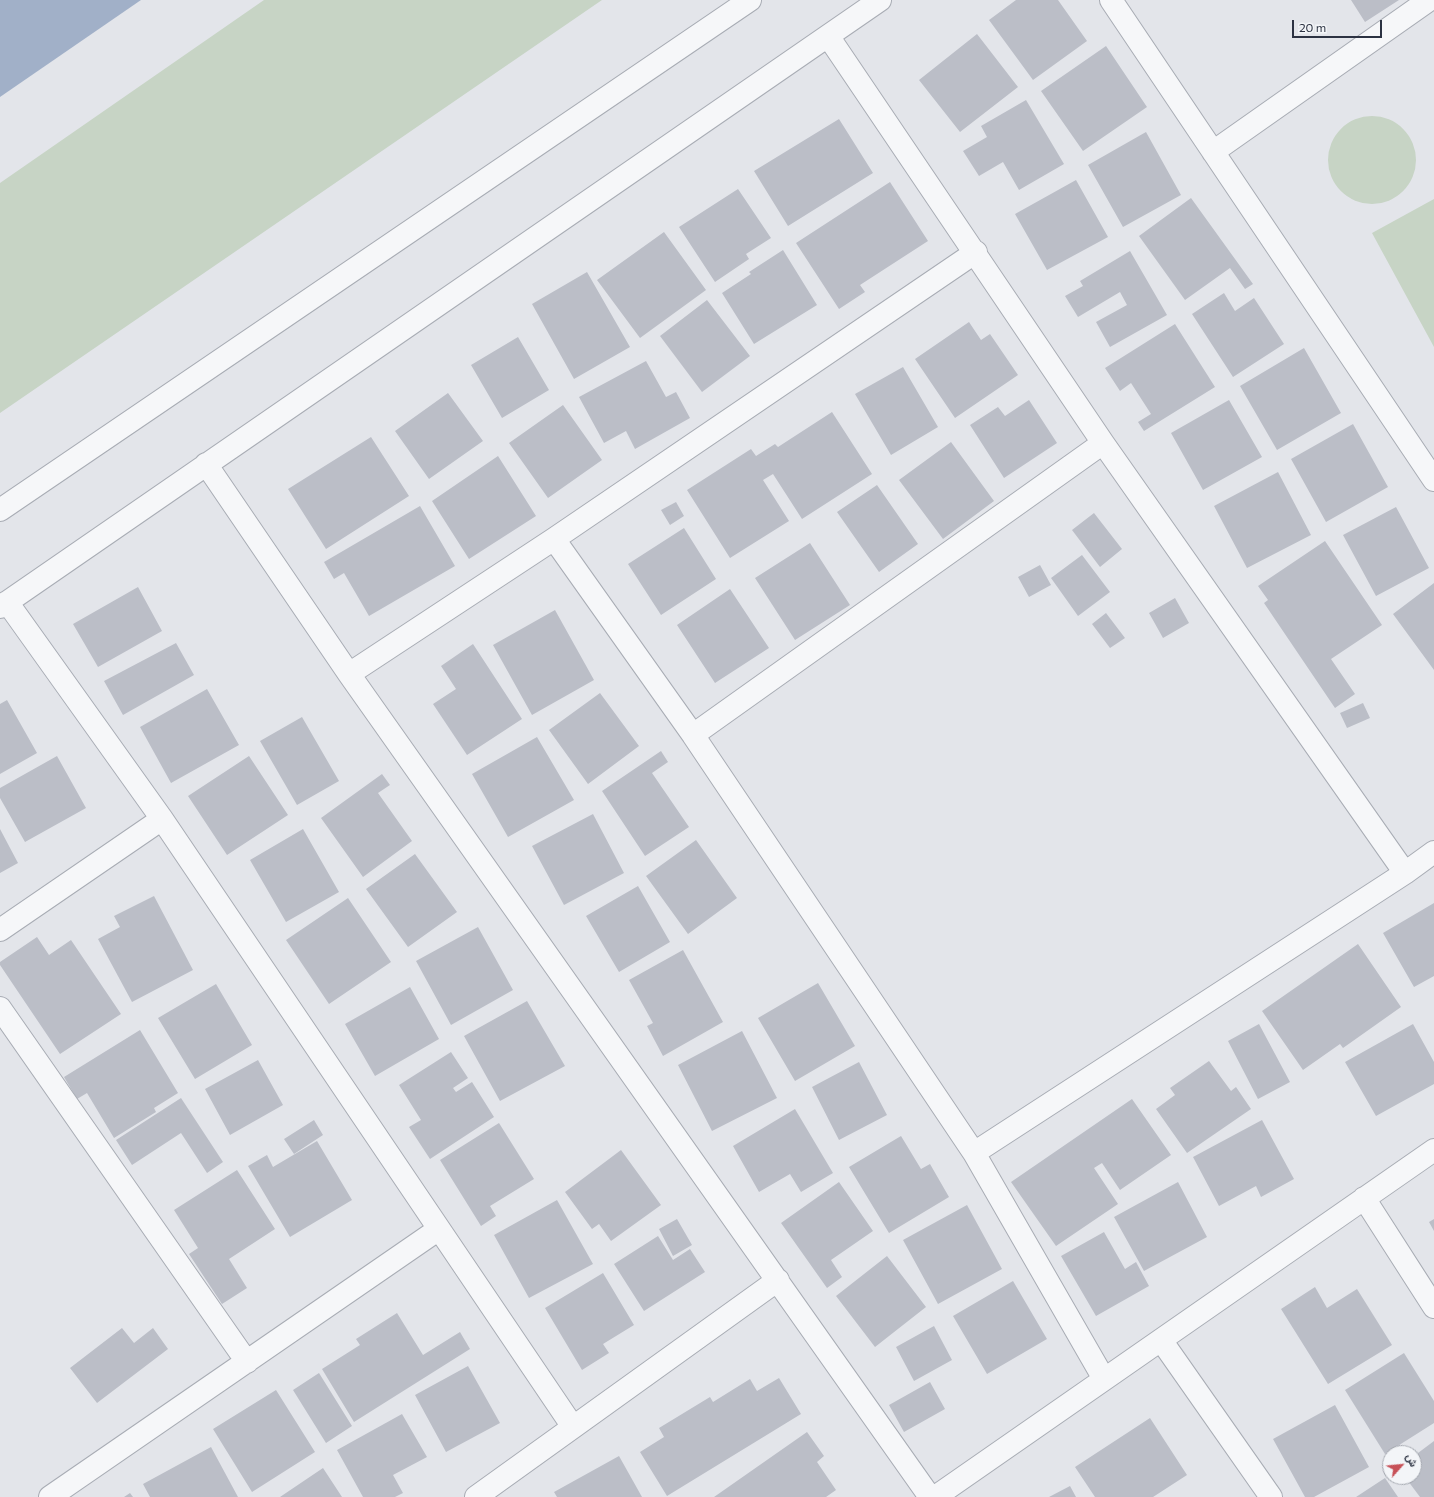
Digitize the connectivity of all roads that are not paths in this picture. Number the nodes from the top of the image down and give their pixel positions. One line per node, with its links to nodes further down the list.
1 (750, 0): 12 (street)
2 (880, 0): 5 (street)
3 (1111, 0): 6 (street)
4 (1429, 0): 6 (street)
5 (828, 36): 7 (street); 10 (street)
6 (1213, 152): 9 (street)
7 (976, 252): 8 (street); 13 (street)
8 (1103, 443): 16 (street); 19 (street)
9 (1427, 455): 11 (street)
10 (206, 464): 14 (street); 15 (street)
11 (1434, 480)
12 (0, 510)
13 (554, 539): 15 (street); 16 (street)
14 (4, 605): 17 (street)
15 (349, 674): 26 (street)
16 (694, 735): 23 (street)
17 (162, 819): 20 (street); 25 (street)
18 (1434, 852): 19 (street)
19 (1405, 873): 23 (street)
20 (0, 930)
21 (0, 1008): 29 (street)
22 (1434, 1150): 24 (street)
23 (974, 1153): 30 (street)
24 (1364, 1198): 27 (street); 28 (street)
25 (439, 1229): 29 (street); 31 (street)
26 (778, 1280): 31 (street); 34 (street)
27 (1434, 1307)
28 (1161, 1340): 30 (street); 36 (street)
29 (247, 1362): 32 (street)
30 (1104, 1379): 35 (street)
31 (572, 1427): 33 (street)
32 (50, 1497)
33 (476, 1497)
34 (930, 1497)
35 (935, 1497)
36 (1271, 1497)

